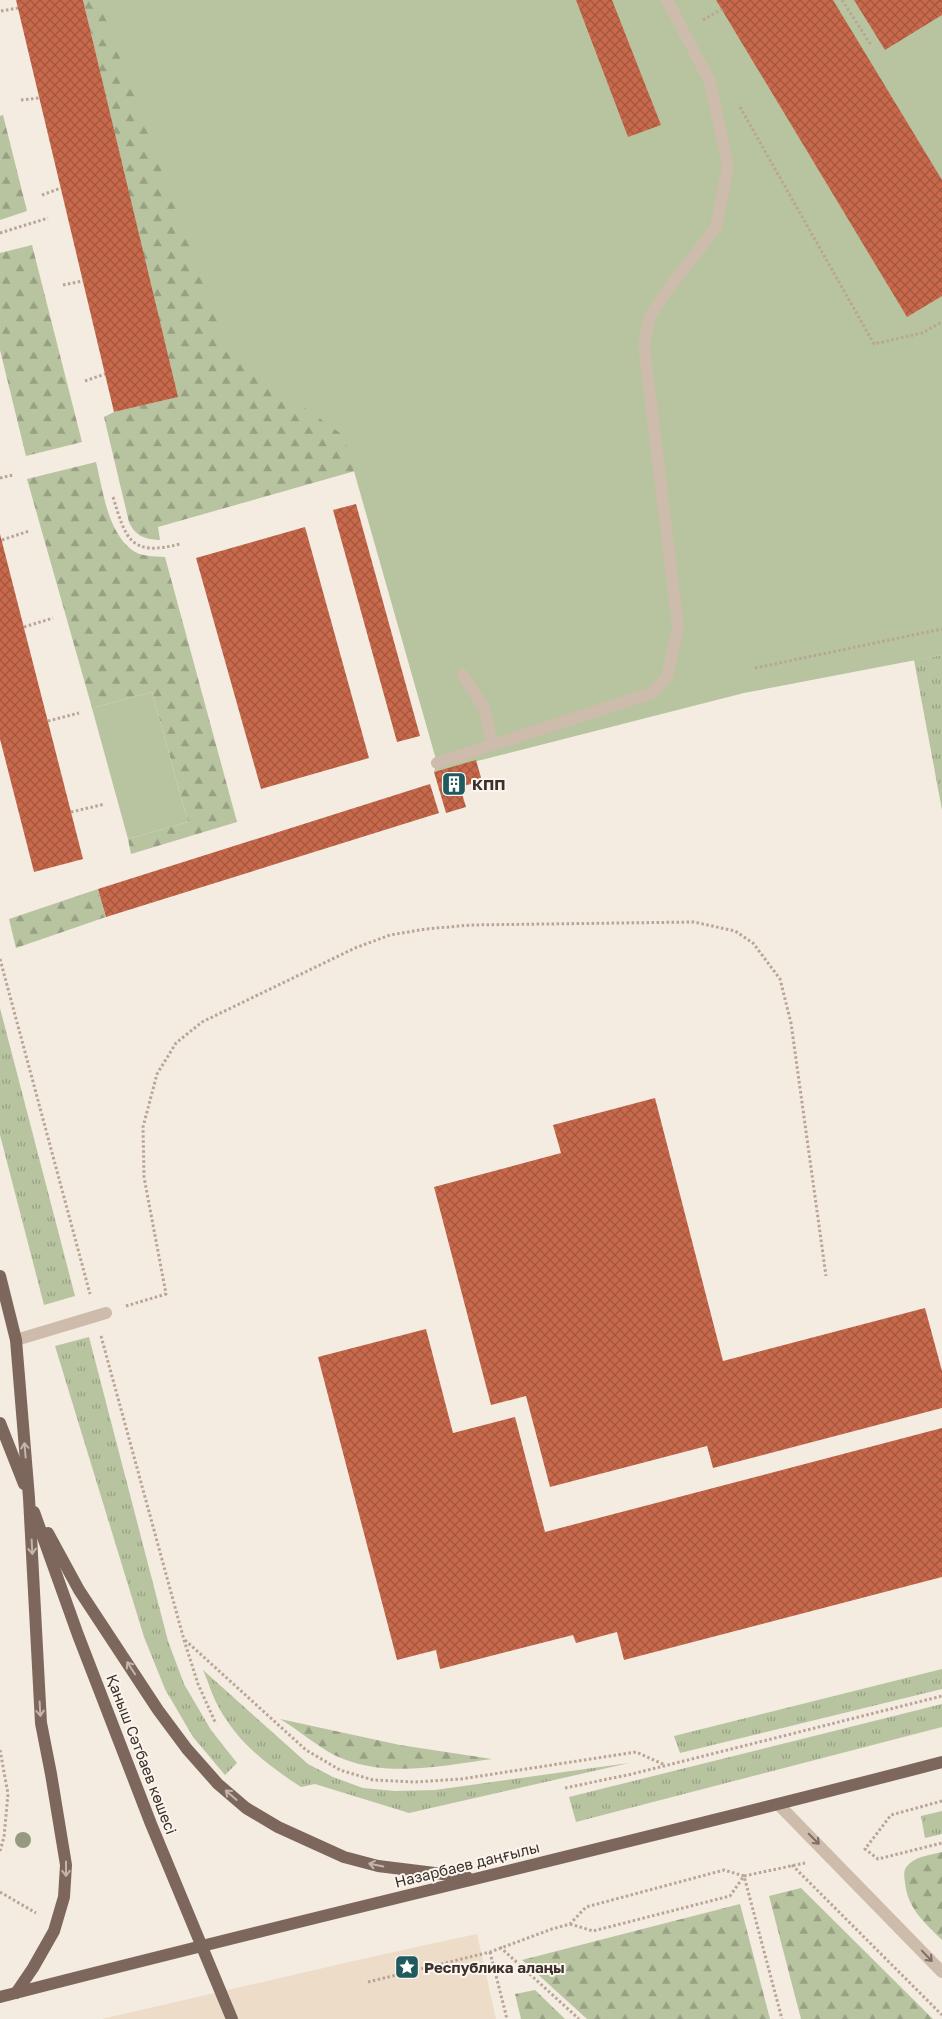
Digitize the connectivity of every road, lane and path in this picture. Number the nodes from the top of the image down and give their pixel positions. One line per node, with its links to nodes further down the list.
1 (667, 0): 6 (lane)
2 (842, 0): 5 (path)
3 (18, 8): 4 (path)
4 (1, 11)
5 (871, 46)
6 (710, 82): 15 (path); 31 (lane)
7 (39, 98): 8 (path)
8 (21, 100)
9 (61, 188): 10 (path)
10 (42, 194)
11 (48, 218): 12 (path)
12 (0, 233)
13 (83, 281): 14 (path)
14 (63, 285)
15 (942, 322)
16 (105, 374): 17 (path)
17 (85, 380)
18 (14, 475): 19 (path)
19 (0, 478)
20 (113, 496): 23 (path)
21 (29, 531): 22 (path)
22 (2, 540)
23 (180, 544)
24 (53, 618): 25 (path)
25 (24, 627)
26 (942, 629): 27 (path)
27 (755, 668)
28 (463, 676): 31 (lane)
29 (79, 713): 30 (path)
30 (48, 721)
31 (492, 745): 32 (lane)
32 (437, 763)
33 (105, 804): 34 (path)
34 (71, 812)
35 (0, 1276): 38 (main road, Қаныш Сәтбаев көшесі)
36 (826, 1276): 37 (path)
37 (106, 1313): 38 (lane)
38 (16, 1340): 40 (main road, Қаныш Сәтбаев көшесі, one-way to 38)
39 (0, 1423): 40 (main road, Қаныш Сәтбаев көшесі)
40 (29, 1498): 56 (main road, Қаныш Сәтбаев көшесі, one-way to 40); 60 (main road, Қаныш Сәтбаев көшесі); 65 (main road, one-way to 65)
41 (184, 1640): 47 (path)
42 (198, 1684): 44 (path)
43 (942, 1696): 47 (path)
44 (216, 1724)
45 (0, 1750): 52 (path)
46 (942, 1762): 50 (main road, Назарбаев даңғылы)
47 (665, 1765): 48 (path)
48 (565, 1788)
49 (942, 1802): 51 (path)
50 (779, 1805): 56 (main road, Назарбаев даңғылы); 63 (lane, one-way to 63)
51 (942, 1843)
52 (0, 1851)
53 (810, 1862): 54 (path)
54 (792, 1865): 55 (path); 67 (path)
55 (744, 1876): 59 (path); 59 (path); 71 (path)
56 (477, 1878): 60 (main road, Назарбаев даңғылы)
57 (0, 1892): 58 (path)
58 (38, 1914)
59 (570, 1924): 61 (path)
60 (200, 1946): 65 (main road, Назарбаев даңғылы); 68 (main road, Қаныш Сәтбаев көшесі)
61 (500, 1947): 62 (path); 70 (path)
62 (490, 1952): 64 (path); 69 (path)
63 (942, 1972)
64 (368, 1982)
65 (16, 1993): 66 (main road, Назарбаев даңғылы)
66 (0, 1997)
67 (942, 2015)
68 (232, 2019)
69 (507, 2019)
70 (579, 2019)
71 (782, 2019)

